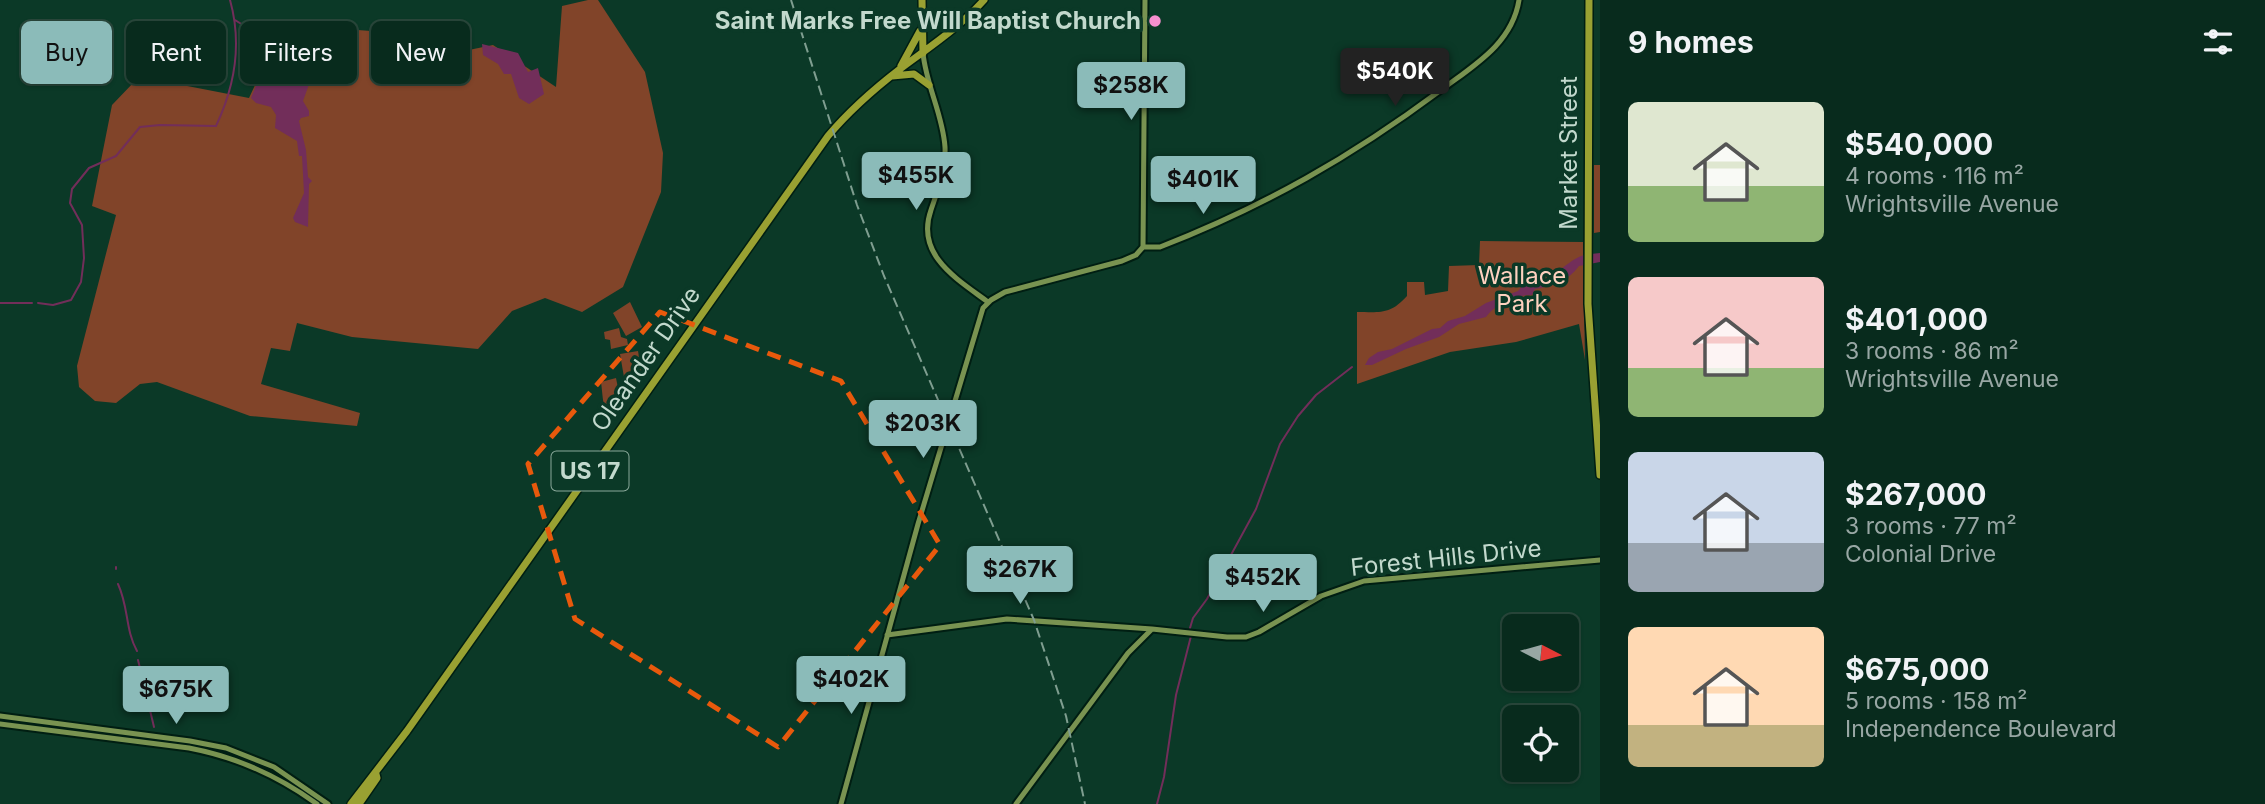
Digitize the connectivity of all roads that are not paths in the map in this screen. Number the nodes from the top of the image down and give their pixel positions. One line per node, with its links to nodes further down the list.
1 (922, 0): 6 (main road, US 17)
2 (984, 0): 7 (main road, Oleander Drive / US 17)
3 (1145, 0): 12 (street)
4 (1519, 0): 12 (street)
5 (1590, 0): 14 (main road, Market Street)
6 (922, 23): 7 (main road); 8 (main road, US 17); 9 (main road, US 17)
7 (942, 37): 8 (main road, Oleander Drive / US 17)
8 (926, 51): 9 (main road, Oleander Drive / US 17); 11 (street)
9 (899, 70): 10 (main road, Oleander Drive / US 17)
10 (891, 76): 11 (main road); 23 (main road, Oleander Drive / US 17)
11 (929, 85): 13 (street)
12 (1143, 247): 13 (street)
13 (988, 302): 18 (street)
14 (1597, 408): 15 (main road, Market Street)
15 (1600, 475)
16 (1600, 559): 17 (street, Forest Hills Drive)
17 (1152, 629): 18 (street, Forest Hills Drive); 29 (street)
18 (887, 635): 28 (street)
19 (0, 716): 21 (street)
20 (0, 724): 22 (street)
21 (190, 741): 22 (street); 25 (street)
22 (151, 743): 24 (street)
23 (376, 774): 26 (main road, Oleander Drive / US 17); 27 (main road, Oleander Drive / US 17)
24 (317, 804)
25 (328, 804)
26 (351, 804)
27 (359, 804)
28 (841, 804)
29 (1016, 804)

